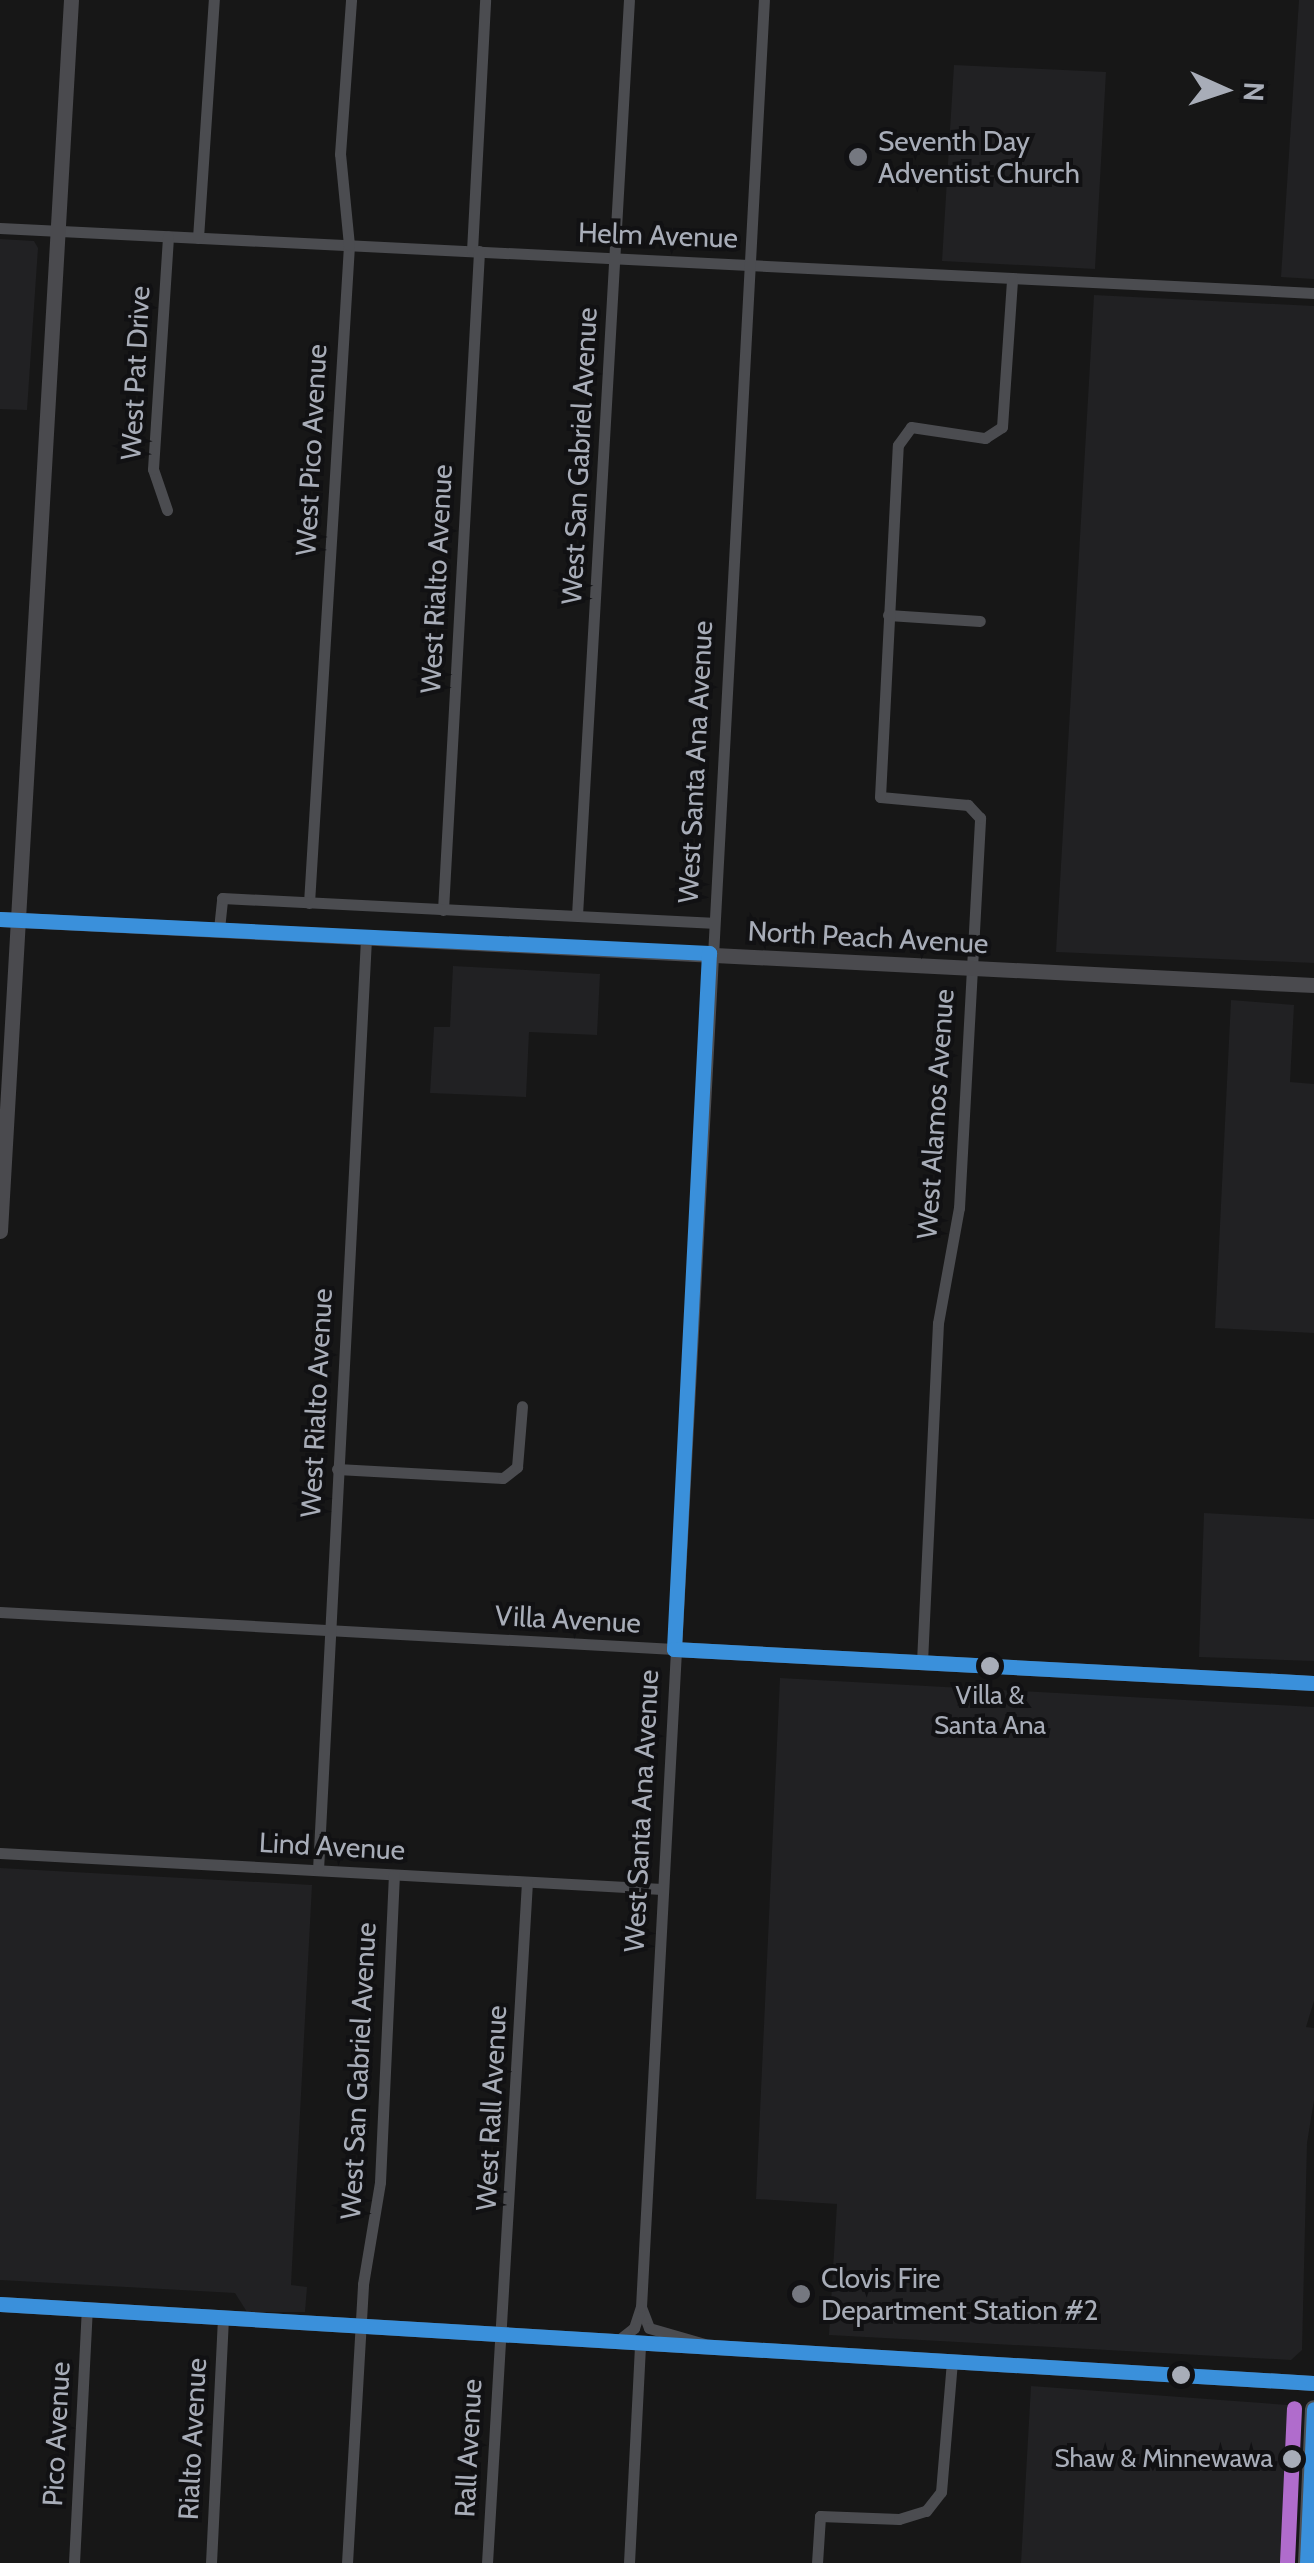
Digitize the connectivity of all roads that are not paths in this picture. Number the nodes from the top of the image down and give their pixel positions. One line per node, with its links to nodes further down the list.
1 (71, 0): 8 (street)
2 (214, 0): 10 (street)
3 (350, 0): 11 (street, West Pico Avenue)
4 (485, 0): 12 (street, West Rialto Avenue)
5 (628, 0): 13 (street, West San Gabriel Avenue)
6 (764, 0): 14 (street, West Santa Ana Avenue)
7 (0, 228): 8 (street, Helm Avenue)
8 (58, 230): 9 (street, Helm Avenue); 23 (street)
9 (168, 236): 10 (street, Helm Avenue); 17 (street, West Pat Drive)
10 (198, 238): 11 (street, Helm Avenue)
11 (348, 245): 12 (street, Helm Avenue); 20 (street, West Pico Avenue)
12 (476, 251): 13 (street, Helm Avenue); 21 (street, West Rialto Avenue)
13 (615, 259): 14 (street, Helm Avenue); 22 (street, West San Gabriel Avenue)
14 (749, 263): 15 (street, Helm Avenue); 24 (street, West Santa Ana Avenue)
15 (1012, 279): 16 (street, Helm Avenue); 18 (street, West Alamos Avenue)
16 (1314, 292)
17 (166, 510)
18 (888, 615): 19 (street); 28 (street, West Alamos Avenue)
19 (980, 621)
20 (309, 903): 21 (street); 25 (street)
21 (444, 910): 22 (street)
22 (577, 915): 24 (street)
23 (7, 920): 25 (street, North Peach Avenue); 30 (street)
24 (711, 923): 27 (street, West Santa Ana Avenue)
25 (219, 929): 26 (street, North Peach Avenue)
26 (366, 938): 27 (street, North Peach Avenue); 32 (street, West Rialto Avenue)
27 (709, 953): 28 (street, North Peach Avenue); 35 (street, West Santa Ana Avenue)
28 (971, 968): 29 (street, North Peach Avenue); 36 (street, West Alamos Avenue)
29 (1314, 986)
30 (0, 1232)
31 (522, 1406): 32 (street)
32 (337, 1469): 34 (street, West Rialto Avenue)
33 (0, 1612): 34 (street, Villa Avenue)
34 (329, 1630): 35 (street, Villa Avenue); 39 (street, West Rialto Avenue)
35 (674, 1650): 36 (street, Villa Avenue); 42 (street, West Santa Ana Avenue)
36 (922, 1662): 37 (street, Villa Avenue)
37 (1314, 1683)
38 (0, 1852): 39 (street, Lind Avenue)
39 (318, 1870): 40 (street, Lind Avenue)
40 (394, 1875): 41 (street, Lind Avenue); 47 (street, West San Gabriel Avenue)
41 (528, 1882): 42 (street, Lind Avenue); 48 (street, West Rall Avenue)
42 (662, 1888): 44 (street, West Santa Ana Avenue)
43 (0, 2304): 45 (street)
44 (641, 2307): 49 (street); 51 (street)
45 (87, 2308): 46 (street); 55 (street, Pico Avenue)
46 (224, 2318): 47 (street); 56 (street, Rialto Avenue)
47 (360, 2328): 48 (street); 57 (street, West San Gabriel Avenue)
48 (498, 2335): 49 (street); 58 (street, Rall Avenue)
49 (616, 2342): 50 (street)
50 (640, 2343): 51 (street); 59 (street)
51 (712, 2348): 52 (street)
52 (952, 2362): 53 (street); 60 (street)
53 (1314, 2382)
54 (1314, 2409): 61 (main road)
55 (74, 2563)
56 (211, 2563)
57 (348, 2563)
58 (487, 2563)
59 (629, 2563)
60 (817, 2563)
61 (1307, 2563)

